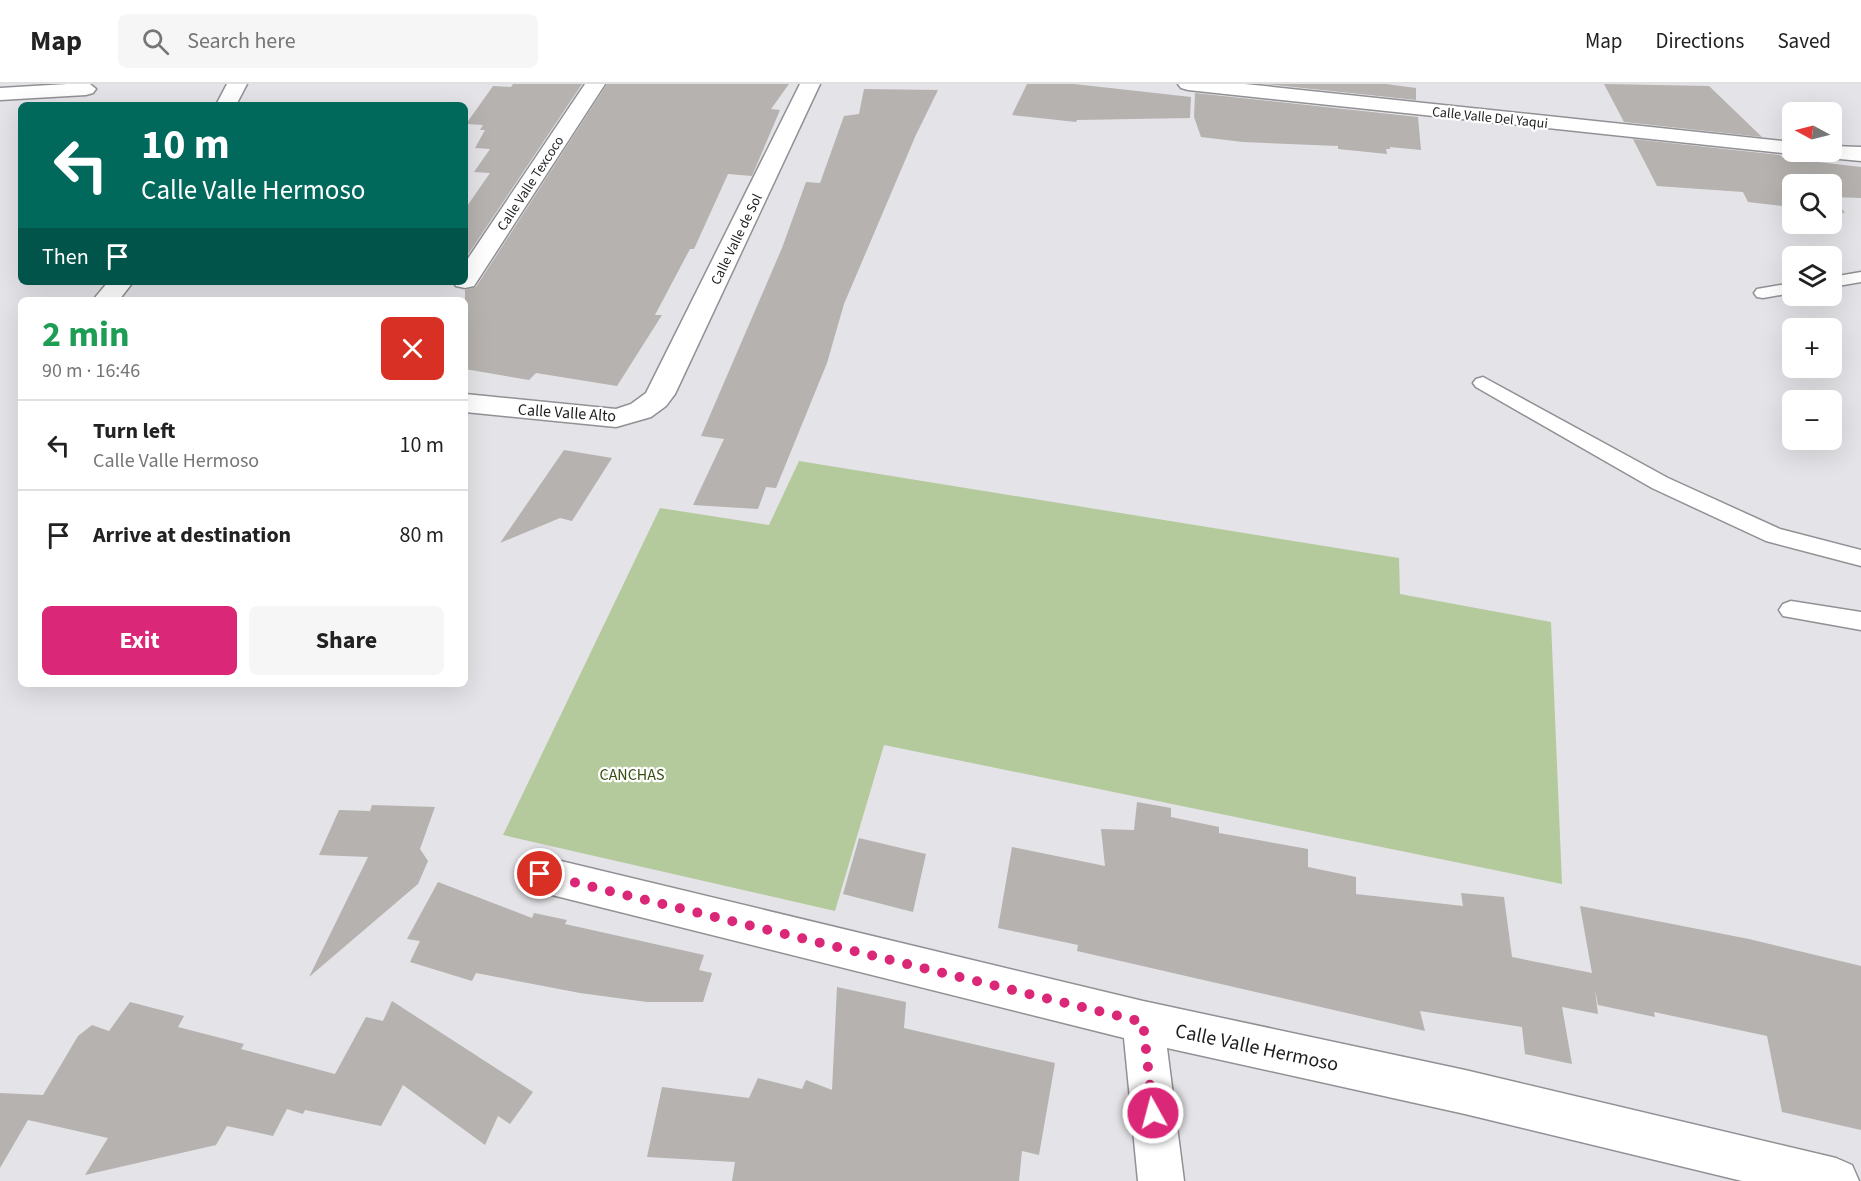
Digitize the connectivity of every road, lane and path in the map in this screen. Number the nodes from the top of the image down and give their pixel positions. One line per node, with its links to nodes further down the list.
1 (237, 84): 7 (street)
2 (595, 84): 11 (street, Calle Valle Texcoco)
3 (810, 84): 19 (street, Calle Valle de Sol)
4 (1188, 84): 8 (street, Calle Valle Del Yaqui)
5 (86, 89): 6 (street)
6 (0, 94)
7 (228, 102)
8 (1782, 147)
9 (1842, 153): 10 (street)
10 (1861, 154)
11 (468, 277)
12 (1861, 277): 13 (lane)
13 (1842, 280)
14 (118, 285): 17 (street)
15 (1782, 290): 16 (lane)
16 (1763, 293)
17 (108, 297)
18 (1483, 383): 21 (lane)
19 (661, 394): 20 (street, Calle Valle Alto)
20 (468, 403)
21 (1861, 558)
22 (1791, 610): 23 (lane)
23 (1861, 621)
24 (540, 874): 25 (street, Calle Valle Hermoso)
25 (1143, 1022): 26 (street); 27 (street, Calle Valle Hermoso)
26 (1161, 1181)
27 (1836, 1181)

